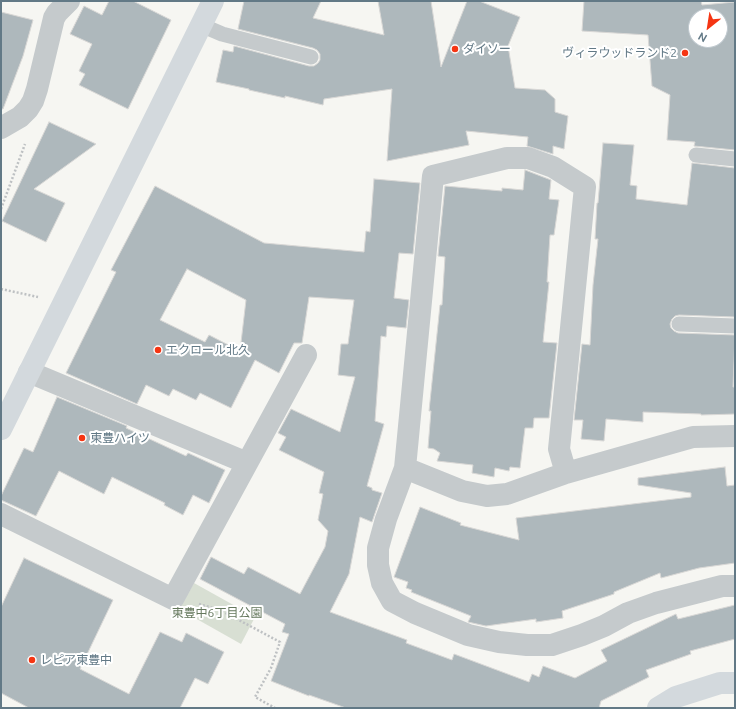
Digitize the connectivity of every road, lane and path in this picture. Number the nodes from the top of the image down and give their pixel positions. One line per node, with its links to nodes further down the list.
1 (69, 1): 5 (street)
2 (213, 1): 3 (street)
3 (201, 25): 4 (lane); 15 (street)
4 (311, 57)
5 (20, 117): 6 (street); 9 (path)
6 (1, 128)
7 (696, 155): 8 (lane)
8 (735, 159)
9 (1, 209)
10 (1, 289): 11 (path)
11 (40, 297)
12 (679, 324): 13 (lane)
13 (735, 326)
14 (306, 355): 18 (street)
15 (29, 372): 16 (street); 18 (street)
16 (1, 429)
17 (735, 436): 20 (street)
18 (247, 463): 23 (street)
19 (405, 468): 20 (street); 20 (street); 22 (street)
20 (566, 473)
21 (1, 514): 23 (street)
22 (735, 586)
23 (176, 594): 25 (path)
24 (735, 683): 26 (street)
25 (275, 708)
26 (658, 708)

